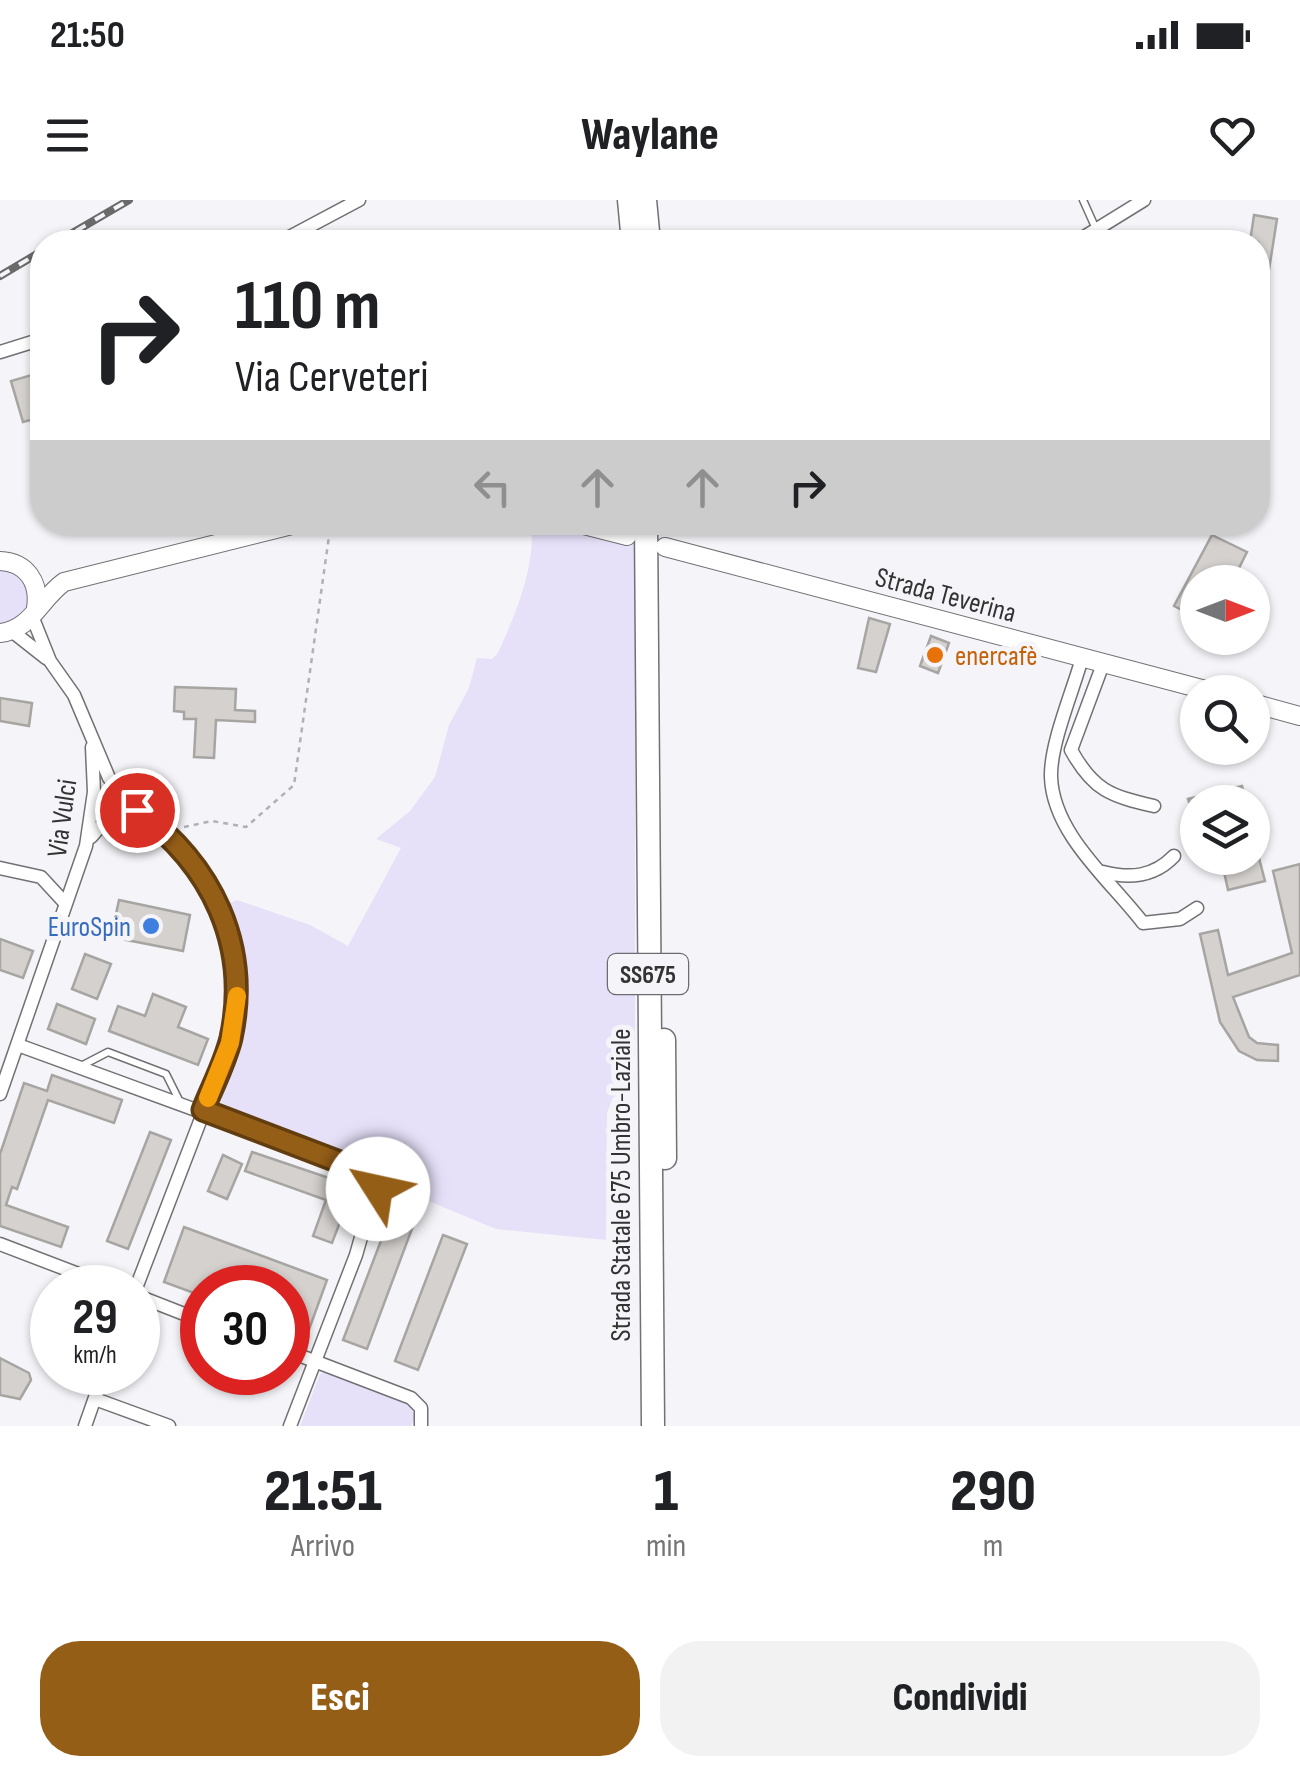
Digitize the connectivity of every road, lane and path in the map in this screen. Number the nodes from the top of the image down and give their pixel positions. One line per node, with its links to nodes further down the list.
1 (359, 200): 6 (street)
2 (628, 200): 7 (highway)
3 (645, 200): 8 (highway)
4 (1082, 200): 9 (lane)
5 (1144, 200): 9 (street)
6 (303, 230)
7 (632, 230)
8 (648, 230)
9 (1096, 230)
10 (30, 343): 11 (street)
11 (0, 352)
12 (252, 535): 19 (main road)
13 (329, 535): 31 (path)
14 (636, 535): 54 (highway, Strada Statale 675 Umbro-Laziale / SS675)
15 (661, 535): 55 (highway, Strada Statale 675 Umbro-Laziale / SS675)
16 (666, 547): 22 (main road, Strada Teverina)
17 (0, 561): 18 (main road)
18 (30, 574): 19 (main road); 20 (main road)
19 (64, 582): 20 (main road)
20 (34, 612): 21 (main road); 23 (street)
21 (6, 632): 23 (street)
22 (1082, 658): 24 (main road, Strada Teverina); 35 (street)
23 (50, 661): 28 (street)
24 (1103, 664): 25 (main road, Strada Teverina); 29 (street)
25 (1180, 684)
26 (1270, 706): 27 (main road)
27 (1297, 710)
28 (91, 736): 30 (street); 32 (street, Via Vulci)
29 (1154, 806)
30 (137, 810): 31 (street); 32 (street)
31 (174, 837): 42 (street)
32 (86, 846): 36 (street, Via Vulci)
33 (1174, 856): 35 (street)
34 (0, 868): 36 (street)
35 (1103, 872): 37 (street)
36 (64, 903): 38 (street, Via Vulci)
37 (1197, 908)
38 (18, 1045): 39 (street); 40 (street, Via Vulci)
39 (78, 1068): 41 (street); 41 (lane)
40 (0, 1094)
41 (180, 1102): 42 (street)
42 (203, 1110): 45 (street); 47 (street)
43 (0, 1244): 44 (street)
44 (54, 1265)
45 (145, 1265)
46 (310, 1359): 47 (street)
47 (314, 1360): 52 (street); 53 (street)
48 (96, 1395): 49 (street)
49 (95, 1399): 50 (street); 51 (street)
50 (84, 1426)
51 (169, 1426)
52 (290, 1426)
53 (421, 1426)
54 (653, 1426)
55 (668, 1426)

